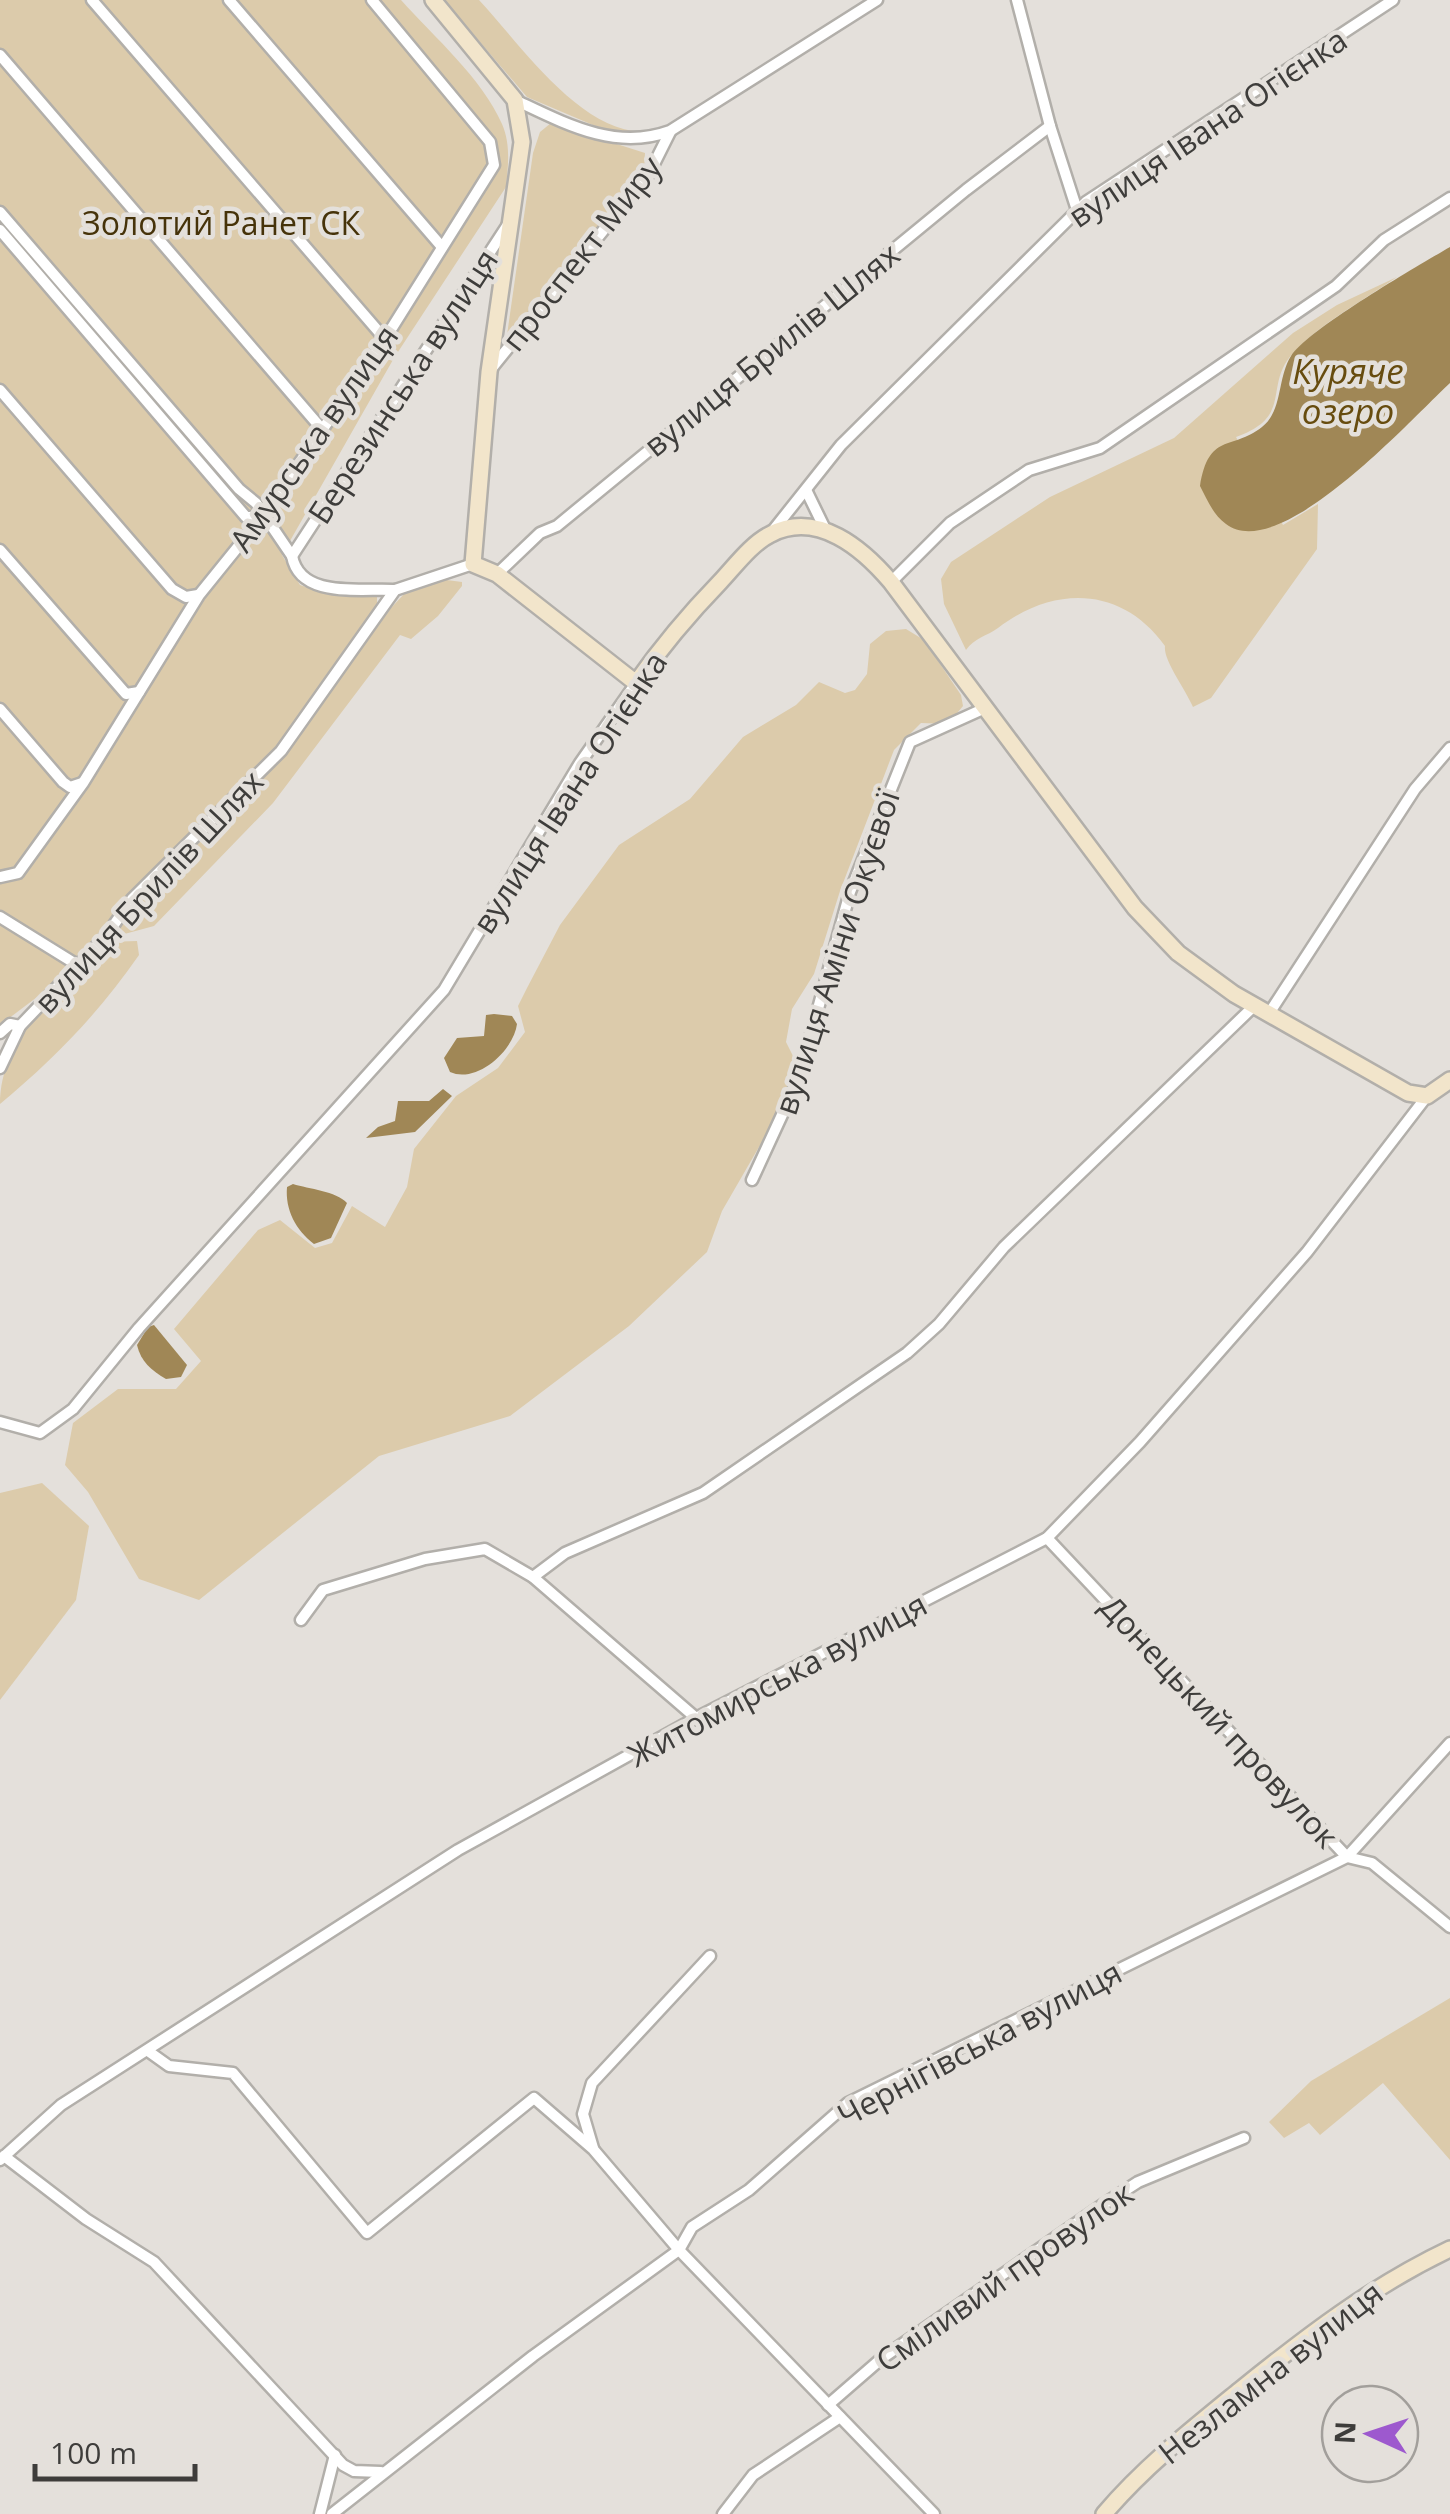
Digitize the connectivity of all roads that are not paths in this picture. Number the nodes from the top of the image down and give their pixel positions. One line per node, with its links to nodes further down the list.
1 (92, 0): 18 (street)
2 (228, 0): 17 (street)
3 (372, 0): 17 (street, Амурська вулиця)
4 (433, 0): 9 (street)
5 (877, 0): 11 (street, проспект Миру)
6 (1018, 0): 10 (street)
7 (1392, 0): 13 (street, вулиця Івана Огієнка)
8 (0, 55): 21 (street)
9 (515, 100): 11 (street, проспект Миру); 15 (street, Березинська вулиця)
10 (1050, 126): 13 (street); 29 (street, вулиця Брилів Шлях)
11 (670, 131): 19 (street, проспект Миру)
12 (1450, 198): 30 (street)
13 (1077, 210): 22 (street, вулиця Івана Огієнка)
14 (0, 212): 23 (street, Березинська вулиця)
15 (513, 217): 19 (street, Березинська вулиця); 27 (street, Березинська вулиця)
16 (0, 230): 23 (street)
17 (442, 248): 18 (street, Амурська вулиця)
18 (385, 339): 21 (street, Амурська вулиця)
19 (488, 372): 28 (street, Березинська вулиця)
20 (0, 390): 32 (street)
21 (321, 428): 23 (street, Амурська вулиця)
22 (807, 492): 24 (street); 25 (street, вулиця Івана Огієнка)
23 (262, 516): 27 (street, Березинська вулиця); 32 (street, Амурська вулиця)
24 (826, 531): 25 (street); 30 (street)
25 (770, 534): 33 (street, вулиця Івана Огієнка)
26 (0, 550): 34 (street)
27 (292, 556): 31 (street, Березинська вулиця)
28 (473, 564): 29 (street); 31 (street)
29 (497, 574): 33 (street)
30 (891, 582): 36 (street)
31 (395, 590): 41 (street, вулиця Брилів Шлях)
32 (199, 595): 34 (street, Амурська вулиця)
33 (636, 683): 49 (street, вулиця Івана Огієнка)
34 (140, 691): 38 (street, Амурська вулиця)
35 (0, 709): 38 (street)
36 (982, 709): 42 (street); 48 (street, вулиця Аміни Окуєвої)
37 (1450, 748): 42 (street)
38 (82, 783): 39 (street, Амурська вулиця)
39 (4, 877)
40 (0, 918): 41 (street)
41 (79, 966): 43 (street, вулиця Брилів Шлях)
42 (1260, 1011): 47 (street); 51 (street)
43 (20, 1026): 44 (street); 45 (street, вулиця Брилів Шлях)
44 (0, 1032)
45 (0, 1068)
46 (1450, 1080): 47 (street, Житомирська вулиця)
47 (1427, 1096): 50 (street, Житомирська вулиця)
48 (752, 1180)
49 (0, 1418)
50 (1047, 1538): 53 (street, Житомирська вулиця); 55 (street, Донецький провулок)
51 (534, 1577): 52 (street); 53 (street)
52 (300, 1620)
53 (696, 1718): 58 (street, Житомирська вулиця)
54 (1450, 1743): 55 (street, Чернігівська вулиця)
55 (1347, 1857): 56 (street, Донецький провулок); 64 (street, Чернігівська вулиця)
56 (1450, 1926)
57 (710, 1956): 59 (street)
58 (148, 2050): 60 (street); 63 (street, Житомирська вулиця)
59 (583, 2114): 60 (street); 62 (street)
60 (562, 2122): 62 (street)
61 (1244, 2138): 66 (street, Сміливий провулок)
62 (594, 2149): 64 (street)
63 (2, 2158): 68 (street)
64 (679, 2250): 66 (street); 69 (street, Чернігівська вулиця)
65 (1450, 2250): 74 (street, Незламна вулиця)
66 (828, 2405): 67 (street)
67 (840, 2417): 72 (street); 73 (street)
68 (335, 2454): 69 (street); 70 (street)
69 (381, 2472): 71 (street, Чернігівська вулиця)
70 (320, 2514)
71 (332, 2514)
72 (722, 2514)
73 (934, 2514)
74 (1104, 2514)

